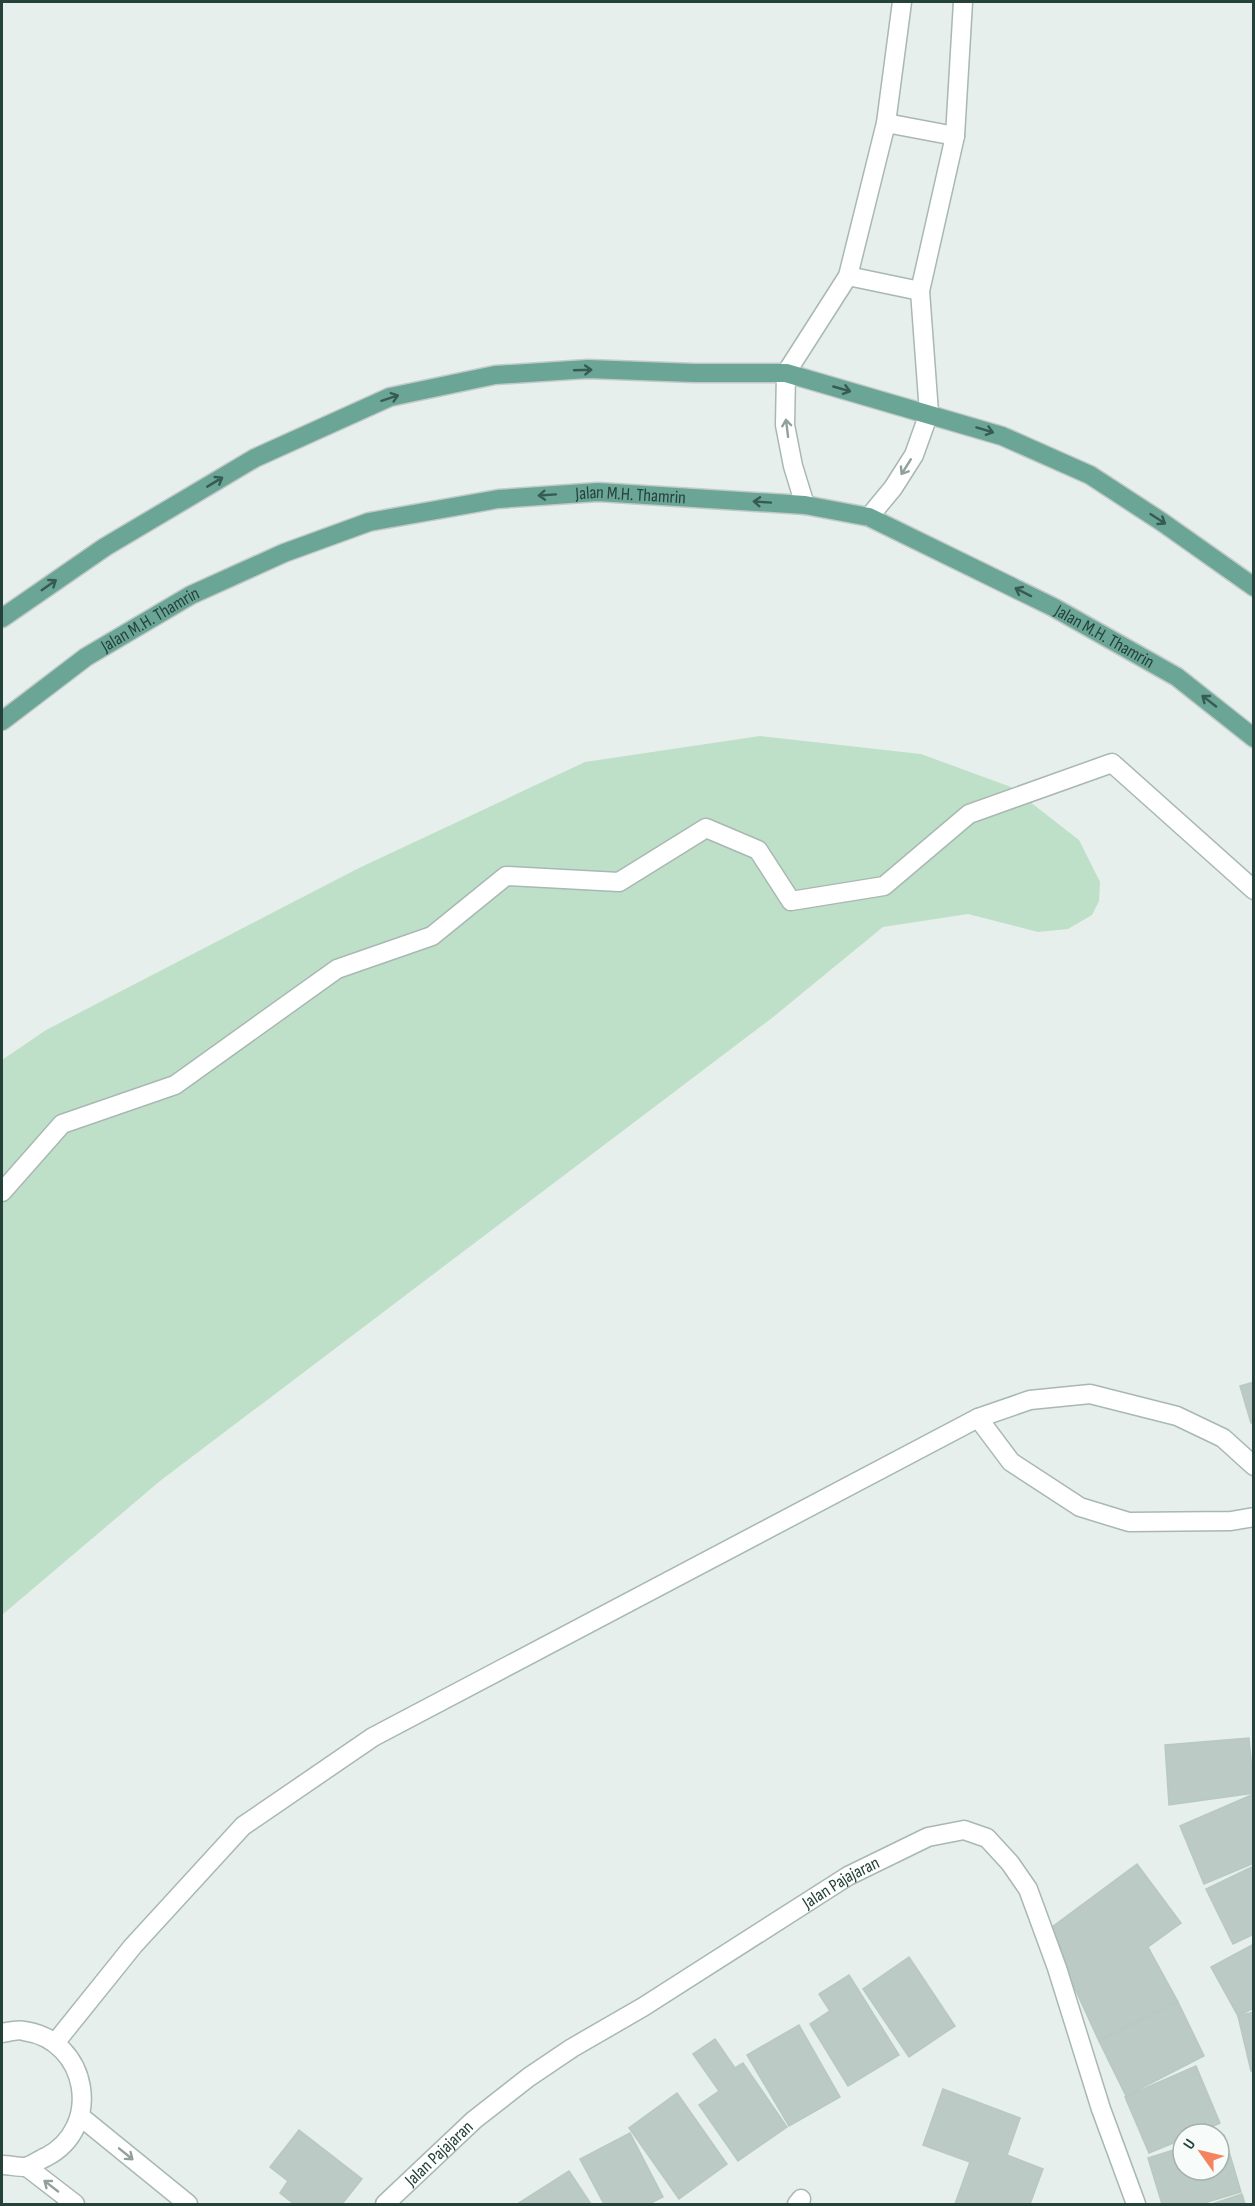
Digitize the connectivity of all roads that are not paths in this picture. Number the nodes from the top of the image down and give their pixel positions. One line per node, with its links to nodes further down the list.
1 (902, 2): 3 (street)
2 (963, 2): 4 (street)
3 (886, 123): 4 (street); 5 (street)
4 (955, 136): 6 (street)
5 (848, 276): 6 (street); 7 (street)
6 (920, 291): 8 (street)
7 (786, 373): 8 (main road, one-way to 8); 9 (street, one-way to 7); 12 (main road, one-way to 7)
8 (929, 413): 10 (street, one-way to 10); 11 (main road, one-way to 11)
9 (805, 505): 10 (main road, Jalan M.H. Thamrin); 13 (main road, Jalan M.H. Thamrin, one-way to 13)
10 (869, 517): 14 (main road, Jalan M.H. Thamrin, one-way to 10)
11 (1254, 587)
12 (2, 618)
13 (2, 722)
14 (1254, 738)
15 (1254, 890): 16 (street)
16 (2, 1192)
17 (978, 1418): 18 (street); 19 (street); 21 (street)
18 (1254, 1466)
19 (1254, 1516)
20 (2, 2033): 21 (street)
21 (55, 2043): 22 (street)
22 (81, 2117): 24 (street); 26 (street, one-way to 26)
23 (2, 2165): 24 (street)
24 (27, 2167): 25 (street, one-way to 24)
25 (75, 2205)
26 (188, 2205)
27 (385, 2205): 28 (street, Jalan Pajajaran)
28 (1136, 2205)

